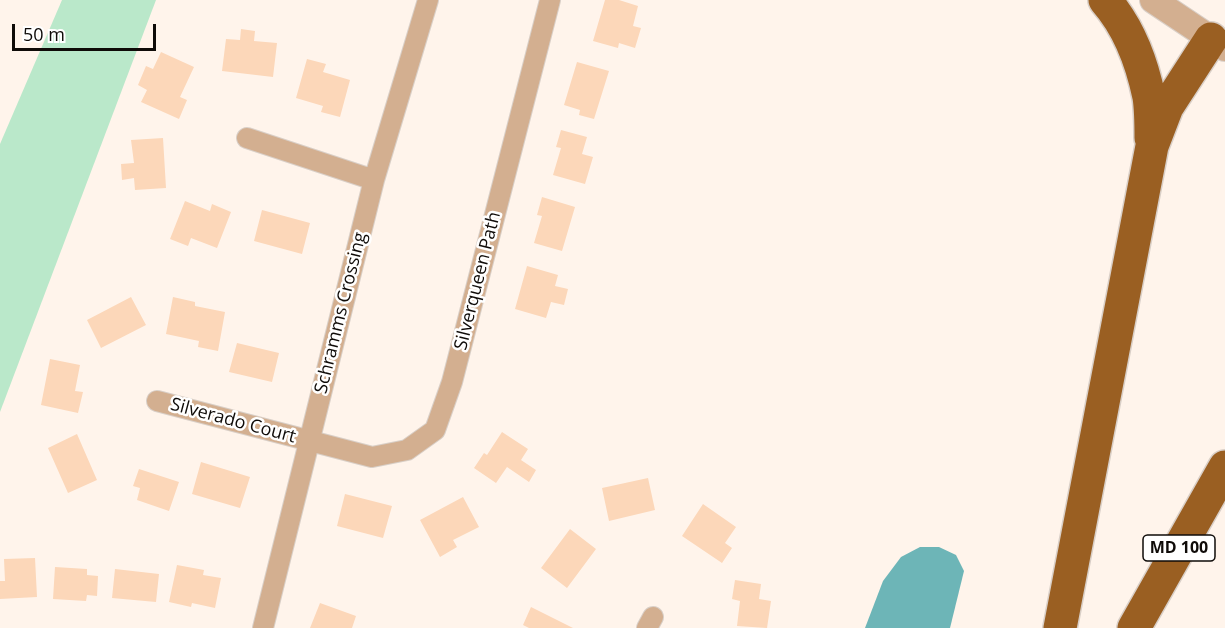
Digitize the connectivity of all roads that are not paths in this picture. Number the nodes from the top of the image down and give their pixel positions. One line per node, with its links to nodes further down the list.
1 (428, 0): 8 (street, Schramms Crossing)
2 (550, 0): 10 (street, Silverqueen Path)
3 (1105, 0): 7 (highway)
4 (1153, 0): 5 (street)
5 (1218, 43): 7 (highway)
6 (247, 138): 8 (street)
7 (1152, 146): 13 (highway)
8 (374, 180): 10 (street, Schramms Crossing)
9 (158, 401): 10 (street, Silverado Court)
10 (309, 442): 12 (street, Schramms Crossing)
11 (1225, 467): 14 (highway, MD 100)
12 (263, 628)
13 (1060, 628)
14 (1134, 628)

